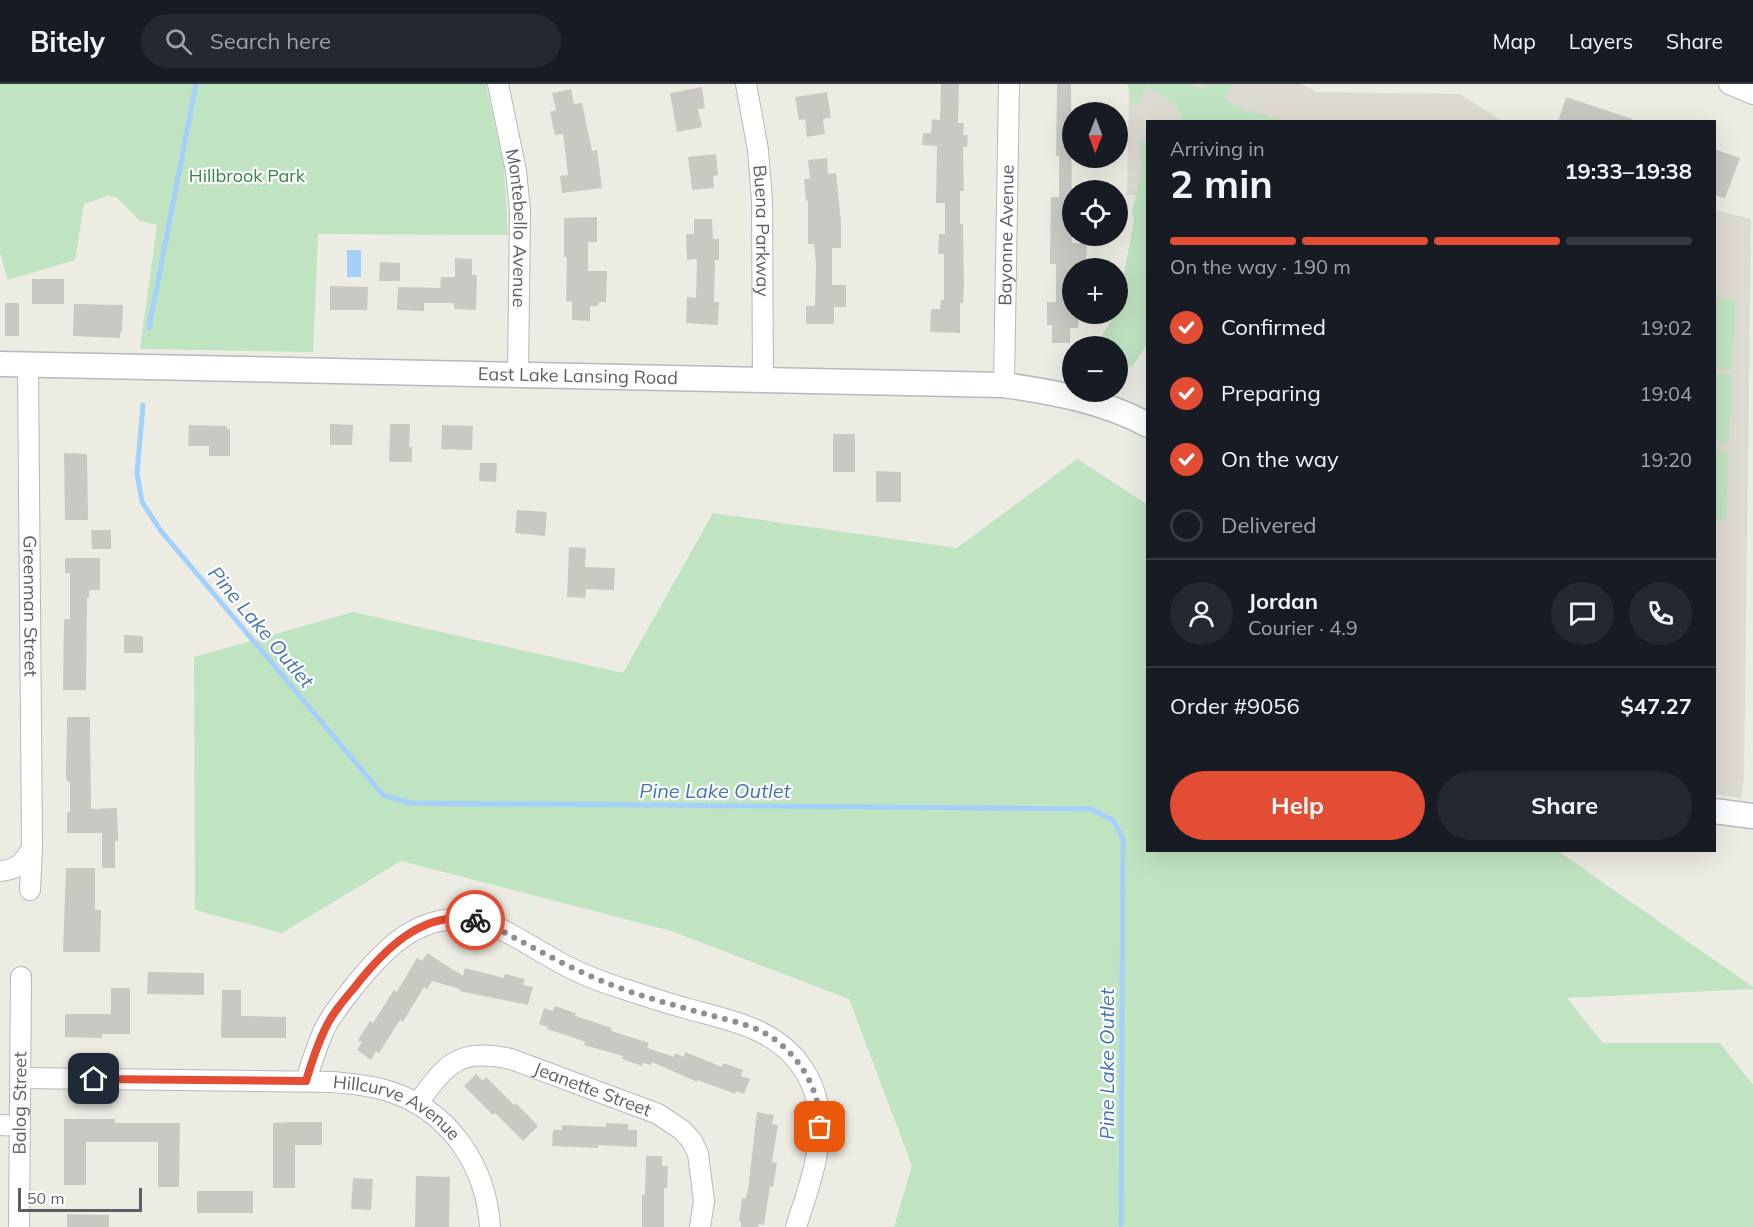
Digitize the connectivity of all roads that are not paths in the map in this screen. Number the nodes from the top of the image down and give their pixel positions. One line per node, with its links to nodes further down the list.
1 (498, 84): 8 (street, Montebello Avenue)
2 (746, 84): 9 (street, Buena Parkway)
3 (1009, 84): 10 (street, Bayonne Avenue)
4 (1729, 84): 5 (street)
5 (1753, 94)
6 (0, 364): 7 (street, East Lake Lansing Road)
7 (27, 364): 8 (street, East Lake Lansing Road); 14 (street, Greenman Street)
8 (518, 374): 9 (street, East Lake Lansing Road)
9 (764, 379): 10 (street, East Lake Lansing Road)
10 (1004, 385): 11 (street, East Lake Lansing Road)
11 (1146, 424)
12 (1716, 811): 13 (street)
13 (1753, 816)
14 (32, 847): 15 (street); 16 (street, Greenman Street)
15 (0, 871)
16 (30, 890)
17 (21, 977): 18 (street, Balog Street)
18 (21, 1078): 19 (street, Hillcurve Avenue); 22 (street, Balog Street)
19 (306, 1081): 20 (street, Hillcurve Avenue); 26 (street)
20 (417, 1104): 24 (street, Hillcurve Avenue); 25 (street, Jeanette Street)
21 (0, 1125): 22 (street)
22 (20, 1126): 23 (street, Balog Street)
23 (19, 1227)
24 (490, 1227)
25 (700, 1227)
26 (796, 1227)

